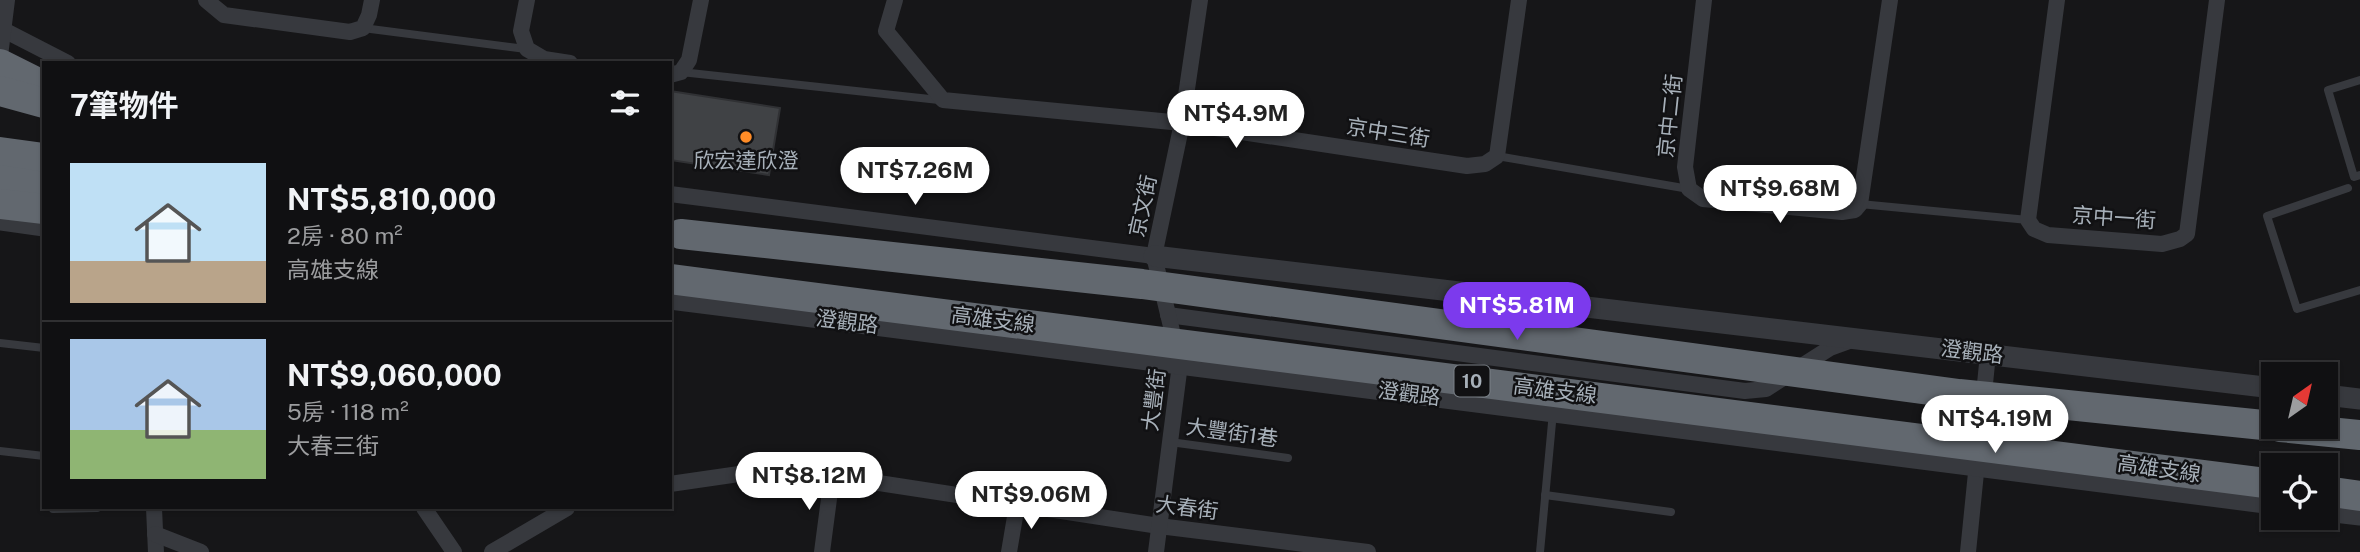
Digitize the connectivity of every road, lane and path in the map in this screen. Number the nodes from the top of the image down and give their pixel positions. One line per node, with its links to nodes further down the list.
1 (8, 0): 14 (street)
2 (206, 0): 13 (street)
3 (372, 0): 13 (street)
4 (527, 0): 15 (street)
5 (701, 0): 20 (street)
6 (895, 0): 24 (street)
7 (1200, 0): 26 (street, 京文街)
8 (1519, 0): 28 (street)
9 (1704, 0): 33 (street, 京中二街)
10 (1890, 0): 37 (street)
11 (2057, 0): 40 (street)
12 (2217, 0): 40 (street, 京中一街)
13 (363, 28): 15 (lane)
14 (2, 29): 16 (street); 17 (street)
15 (527, 49): 18 (street)
16 (0, 56)
17 (64, 61)
18 (557, 61)
19 (0, 64): 22 (highway)
20 (676, 73): 24 (lane)
21 (2360, 80): 30 (lane)
22 (42, 85)
23 (0, 91): 25 (highway)
24 (943, 100): 26 (street, 京中三街)
25 (42, 102)
26 (1182, 123): 28 (street, 京中三街); 43 (street, 京文街)
27 (0, 152): 29 (highway)
28 (1497, 156): 33 (lane)
29 (42, 158)
30 (2360, 175)
31 (0, 180): 32 (highway)
32 (42, 187)
33 (1689, 188): 37 (street, 京中二街)
34 (2348, 188): 45 (lane)
35 (672, 194): 43 (street, 澄觀路)
36 (0, 204): 38 (highway)
37 (1860, 204): 40 (lane)
38 (42, 209)
39 (0, 220): 41 (street)
40 (2028, 220)
41 (42, 226)
42 (674, 232): 57 (highway, bridge)
43 (1154, 256): 47 (street, 大豐街); 48 (street, 澄觀路)
44 (672, 279): 66 (highway, 高雄支線 / 10, bridge)
45 (2360, 290)
46 (672, 299): 52 (street, 澄觀路)
47 (1168, 315): 48 (street); 52 (street, 大豐街)
48 (1858, 338): 51 (street, 澄觀路)
49 (0, 344): 50 (lane)
50 (42, 348)
51 (1988, 354): 53 (street, 澄觀路); 64 (street)
52 (1180, 364): 56 (street, 澄觀路); 60 (street, 大豐街)
53 (2261, 387)
54 (2338, 396): 55 (street)
55 (2360, 399)
56 (1553, 412): 64 (street, 澄觀路); 69 (lane)
57 (2261, 425)
58 (2338, 433): 59 (highway)
59 (2360, 435)
60 (1170, 442): 63 (lane, 大豐街1巷); 79 (street, 大豐街)
61 (0, 451): 62 (lane)
62 (42, 456)
63 (1288, 458)
64 (1975, 466): 71 (street, 澄觀路); 90 (street)
65 (832, 476): 67 (street, 大春街); 72 (street, 大春街); 85 (street)
66 (2261, 482)
67 (672, 484)
68 (2338, 493): 70 (highway)
69 (1545, 495): 76 (lane); 89 (lane)
70 (2360, 496)
71 (2261, 502)
72 (1017, 505): 79 (street, 大春街); 86 (street)
73 (153, 509): 80 (street)
74 (425, 509): 83 (street)
75 (565, 509): 84 (street)
76 (1671, 512)
77 (2338, 512): 78 (street)
78 (2360, 515)
79 (1160, 526): 87 (street, 大豐街); 88 (street, 大春街)
80 (155, 534): 81 (street); 82 (street)
81 (156, 552)
82 (201, 552)
83 (454, 552)
84 (492, 552)
85 (822, 552)
86 (1010, 552)
87 (1156, 552)
88 (1368, 552)
89 (1540, 552)
90 (1968, 552)

